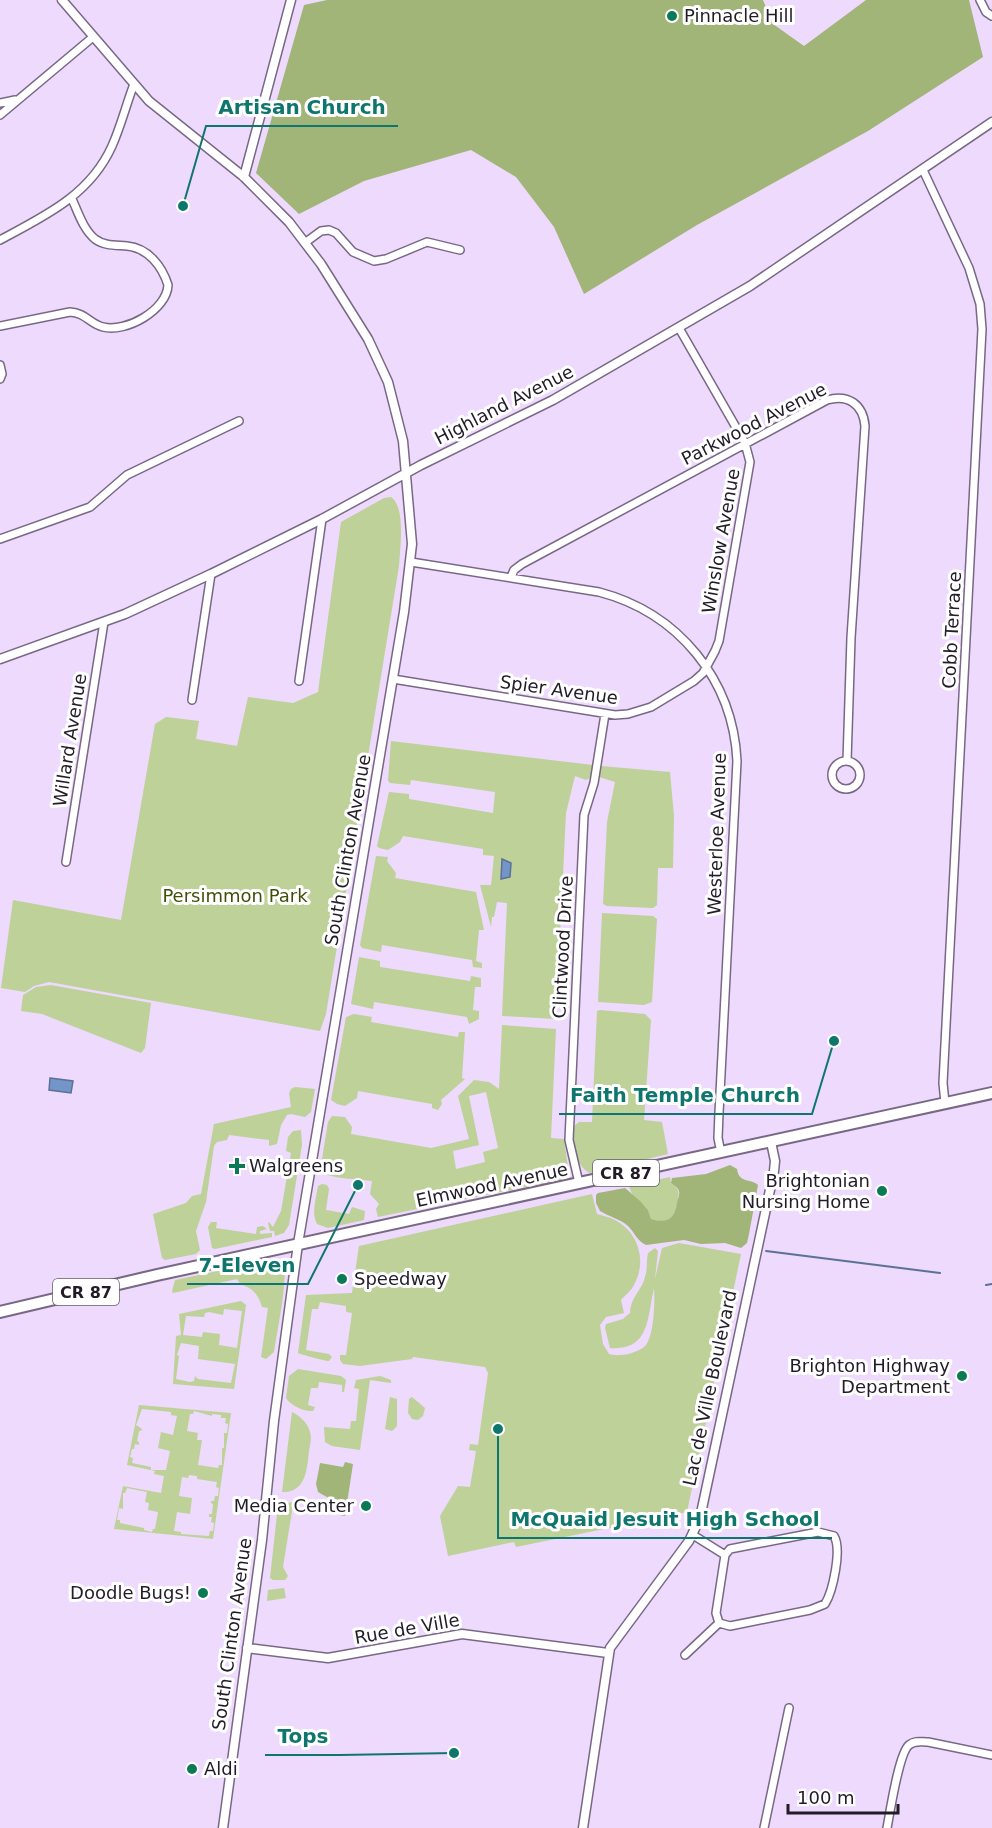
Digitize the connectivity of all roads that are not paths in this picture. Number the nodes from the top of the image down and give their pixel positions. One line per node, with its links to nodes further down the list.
1 (62, 0): 5 (street, South Clinton Avenue)
2 (291, 0): 12 (street)
3 (980, 0): 4 (street)
4 (992, 16)
5 (93, 37): 6 (street, South Clinton Avenue); 7 (street)
6 (134, 84): 12 (street, South Clinton Avenue); 13 (street)
7 (18, 99): 8 (street); 9 (street)
8 (0, 104)
9 (0, 115)
10 (992, 122): 11 (street, Highland Avenue)
11 (923, 170): 18 (street, Highland Avenue); 39 (street, Cobb Terrace)
12 (244, 177): 15 (street, South Clinton Avenue)
13 (72, 199): 14 (street); 17 (street)
14 (0, 240)
15 (306, 242): 16 (street); 23 (street, South Clinton Avenue)
16 (460, 250)
17 (0, 326)
18 (679, 328): 22 (street, Winslow Avenue); 23 (street, Highland Avenue)
19 (0, 365): 20 (street)
20 (0, 379)
21 (239, 421): 25 (street)
22 (745, 443): 28 (street, Parkwood Avenue); 31 (street, Winslow Avenue); 36 (street, Parkwood Avenue)
23 (407, 472): 24 (street, Highland Avenue); 26 (street, South Clinton Avenue)
24 (322, 519): 27 (street, Highland Avenue); 33 (street)
25 (0, 540)
26 (411, 562): 28 (street, Westerloe Avenue); 32 (street, South Clinton Avenue)
27 (211, 574): 29 (street, Highland Avenue); 34 (street)
28 (511, 577): 31 (street, Westerloe Avenue)
29 (104, 622): 30 (street, Highland Avenue); 37 (street, Willard Avenue)
30 (0, 658)
31 (707, 666): 35 (street, Spier Avenue); 41 (street, Westerloe Avenue)
32 (393, 679): 35 (street, Spier Avenue); 43 (street, South Clinton Avenue)
33 (299, 681)
34 (192, 700)
35 (605, 714): 42 (street, Clintwood Drive)
36 (847, 761): 36 (street, Parkwood Avenue)
37 (66, 862)
38 (992, 1093): 39 (main road, Elmwood Avenue / CR 87)
39 (945, 1103): 40 (main road, Elmwood Avenue / CR 87)
40 (771, 1142): 41 (main road, Elmwood Avenue / CR 87); 45 (street, Lac de Ville Boulevard)
41 (721, 1153): 42 (main road, Elmwood Avenue / CR 87)
42 (579, 1183): 43 (main road, Elmwood Avenue / CR 87)
43 (298, 1244): 44 (main road, Elmwood Avenue / CR 87); 48 (street, South Clinton Avenue)
44 (0, 1312)
45 (693, 1535): 46 (street); 49 (street, Lac de Ville Boulevard)
46 (725, 1555): 47 (street); 47 (street)
47 (719, 1623): 50 (street)
48 (248, 1648): 49 (street, Rue de Ville); 53 (street, South Clinton Avenue)
49 (608, 1653): 54 (street, Lac de Ville Boulevard)
50 (684, 1655)
51 (789, 1708): 55 (street)
52 (992, 1755): 56 (street)
53 (223, 1828)
54 (583, 1828)
55 (764, 1828)
56 (887, 1828)

